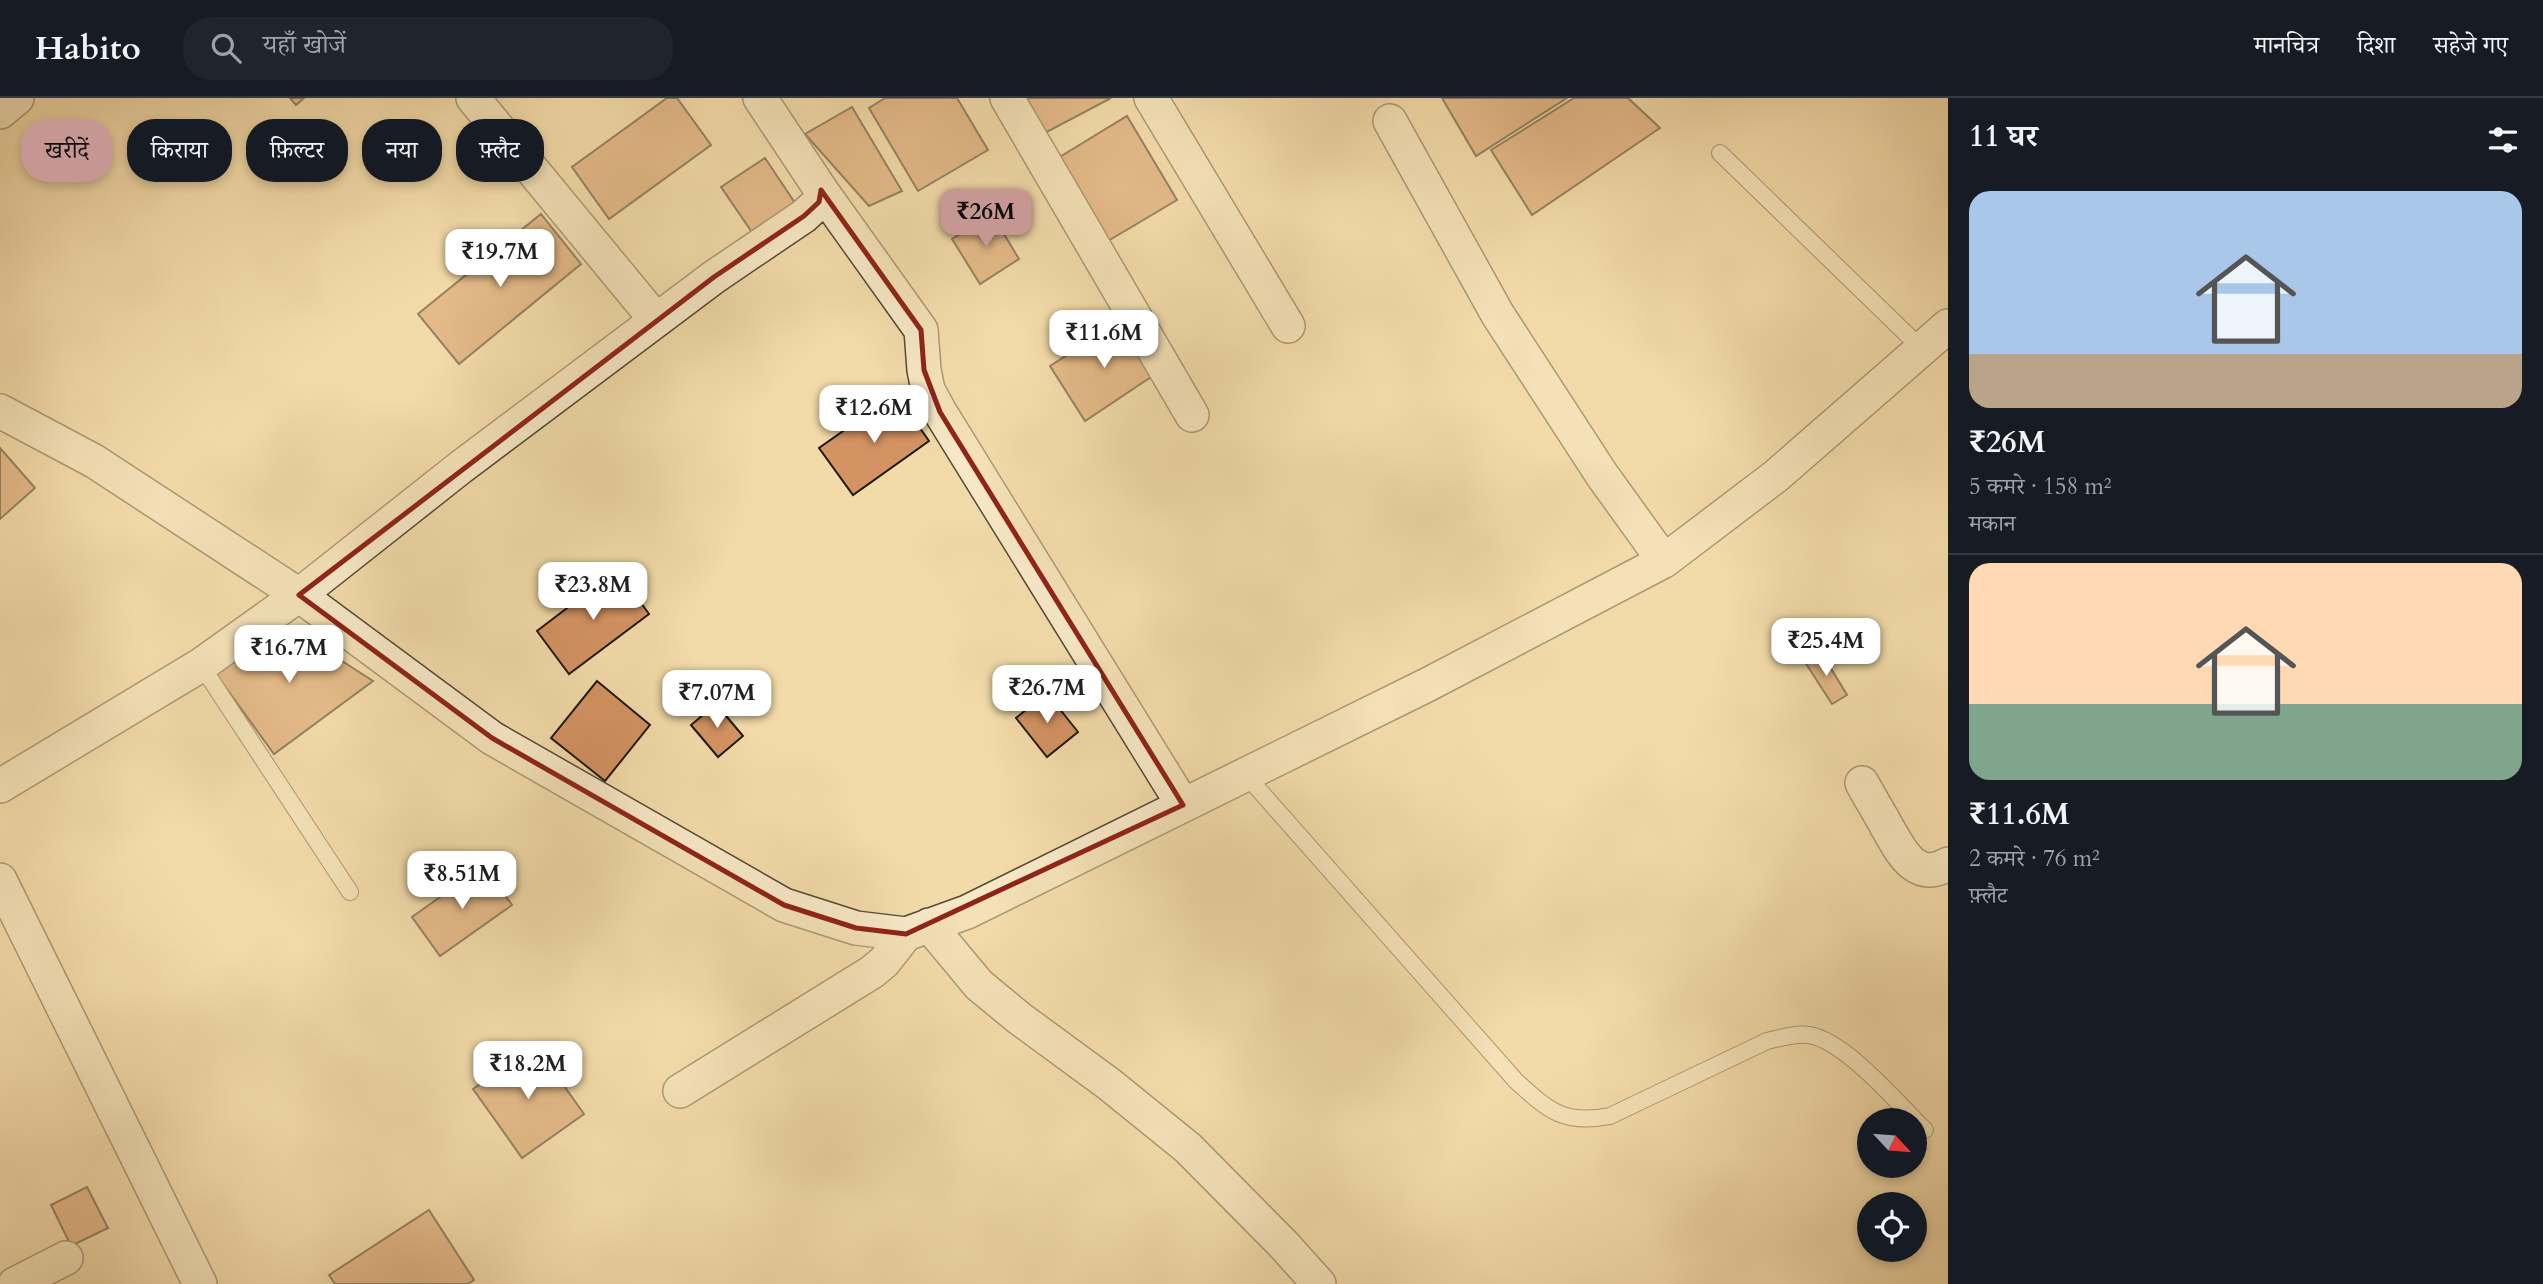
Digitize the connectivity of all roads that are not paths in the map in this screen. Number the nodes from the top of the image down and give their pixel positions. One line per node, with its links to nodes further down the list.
1 (17, 98): 6 (street)
2 (473, 98): 10 (street)
3 (760, 98): 9 (street)
4 (1007, 98): 15 (street)
5 (1151, 98): 11 (street)
6 (0, 112)
7 (1390, 121): 16 (street)
8 (1720, 153): 13 (lane)
9 (821, 190): 10 (street); 22 (street)
10 (656, 320): 17 (street)
11 (1288, 327)
12 (1948, 327): 13 (street)
13 (1923, 349): 16 (street)
14 (0, 411): 17 (street)
15 (1192, 415)
16 (1664, 561): 19 (street)
17 (299, 594): 18 (street); 26 (street)
18 (201, 664): 21 (street); 25 (lane)
19 (1245, 774): 22 (street); 28 (lane)
20 (1862, 783): 23 (street)
21 (0, 786)
22 (1183, 805): 26 (street)
23 (1948, 864)
24 (0, 880): 31 (street)
25 (350, 891)
26 (917, 930): 27 (street); 32 (street)
27 (680, 1091)
28 (1902, 1108)
29 (66, 1258): 30 (street)
30 (15, 1284)
31 (200, 1284)
32 (1318, 1284)

